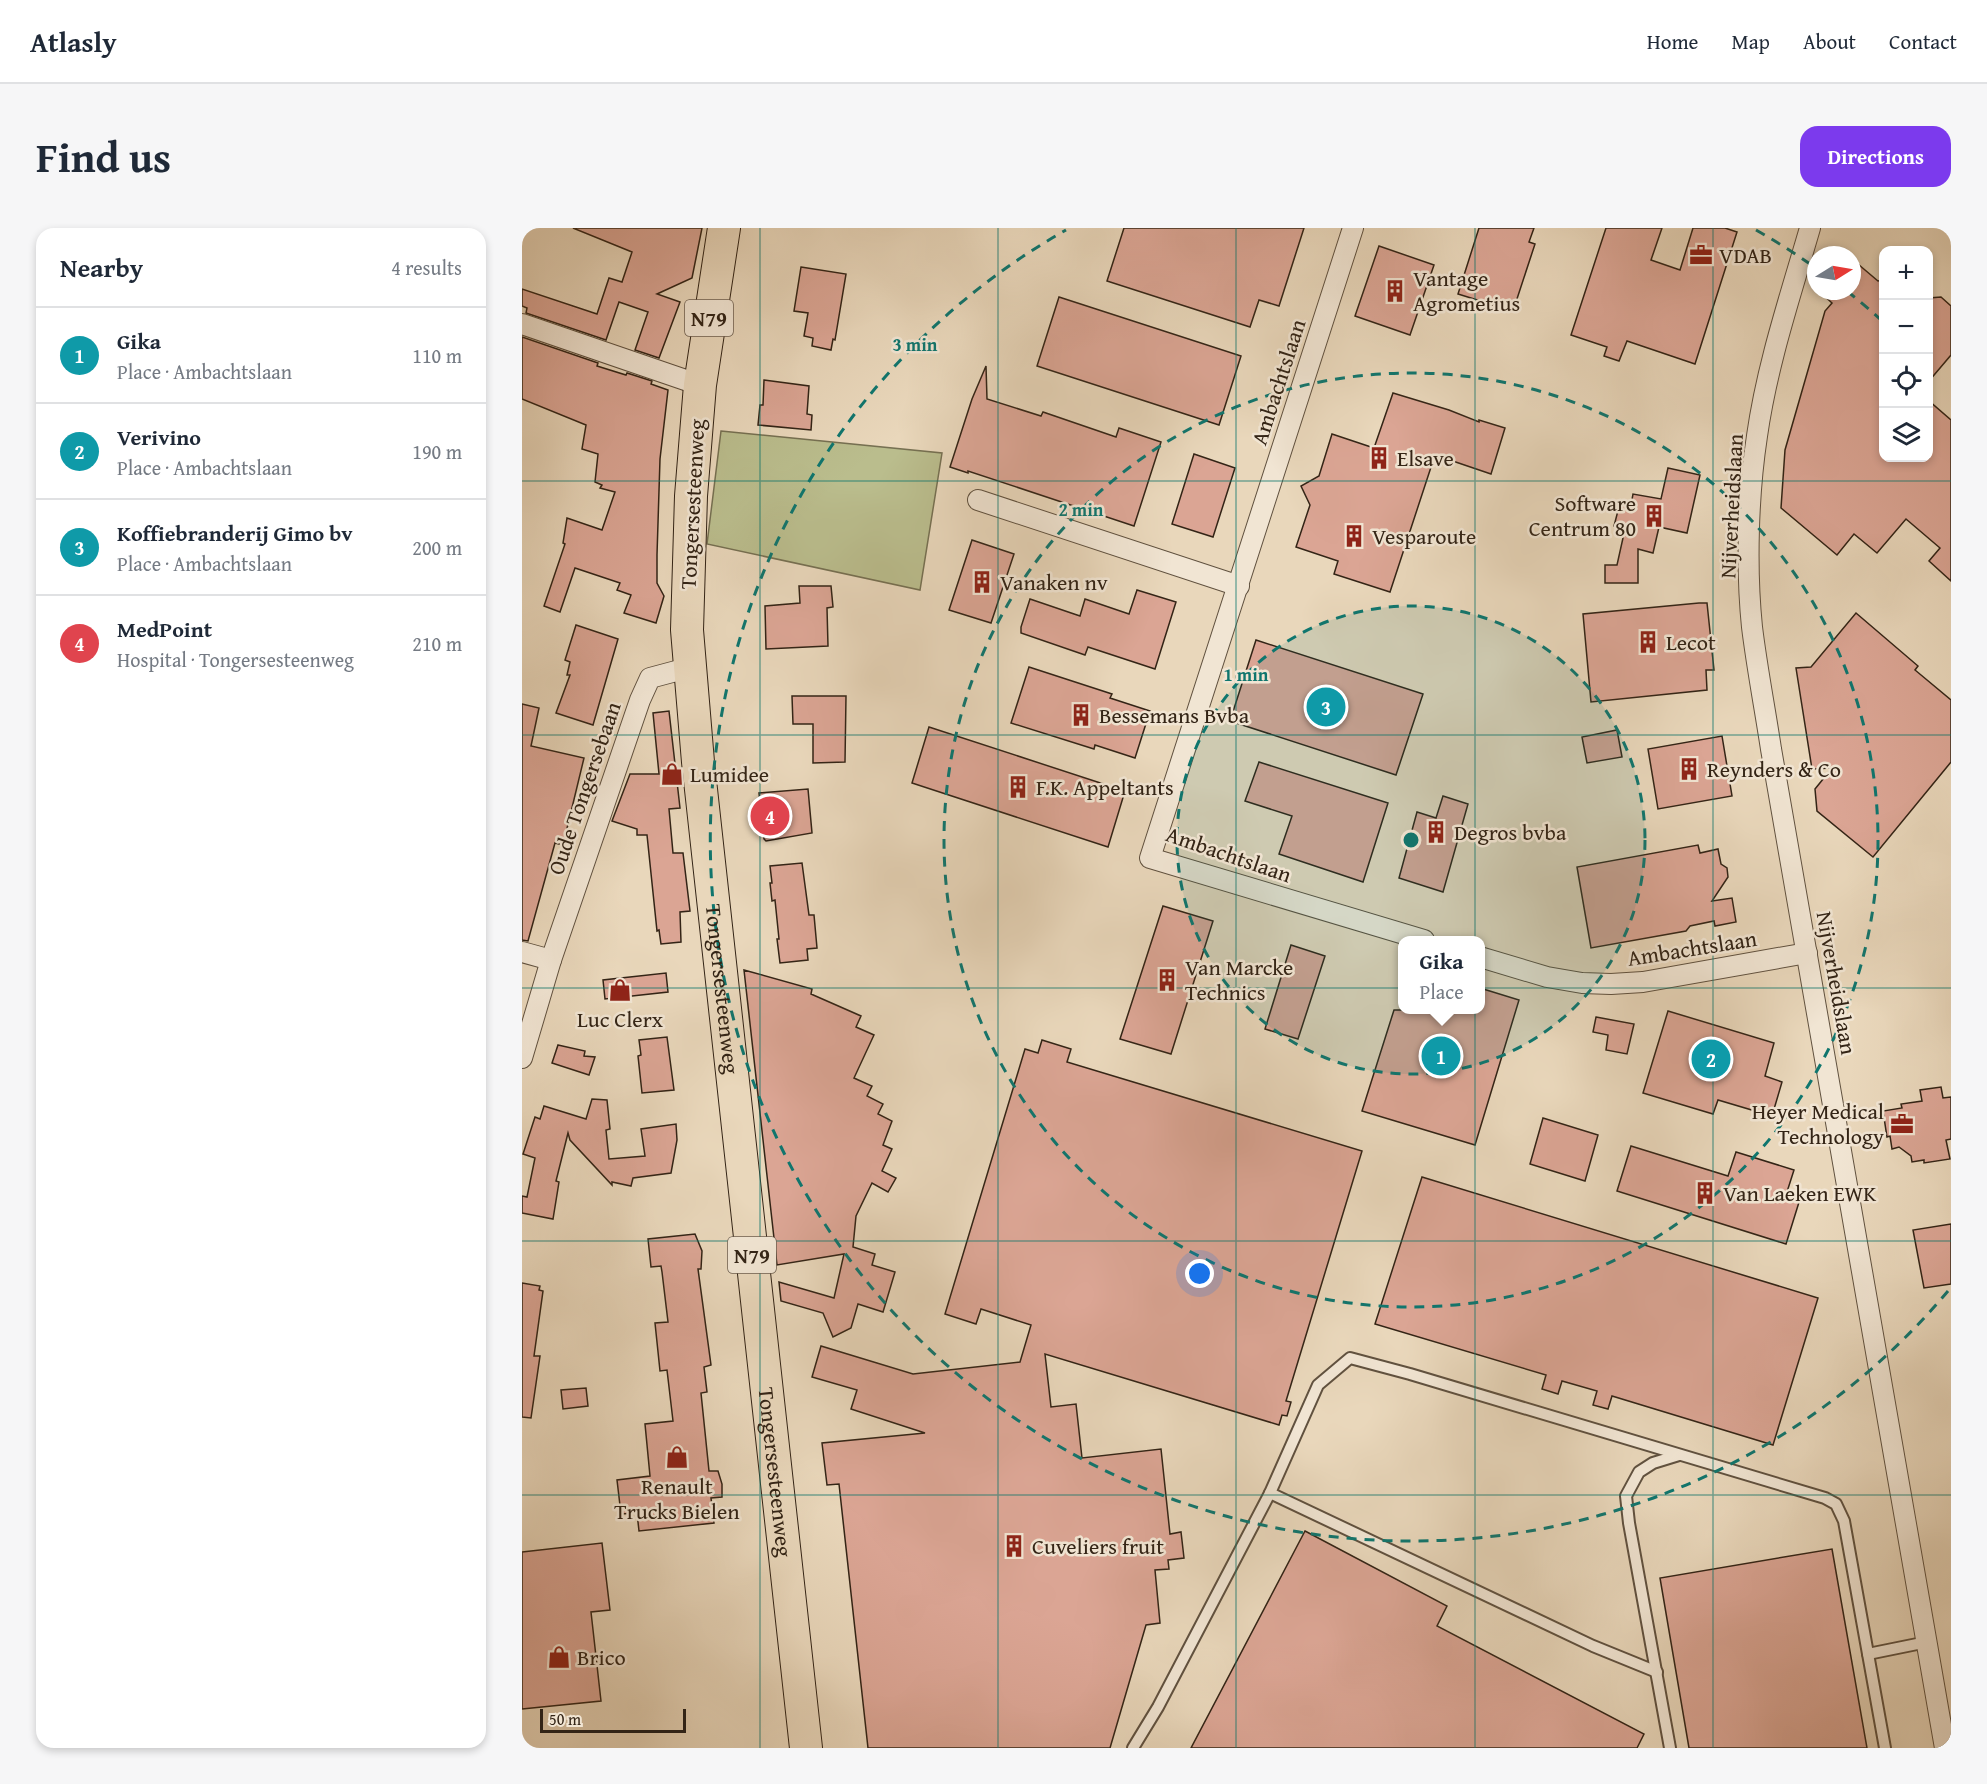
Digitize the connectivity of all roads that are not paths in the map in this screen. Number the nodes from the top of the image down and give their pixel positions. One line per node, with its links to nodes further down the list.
1 (724, 228): 5 (main road, Tongersesteenweg / N79)
2 (1353, 228): 7 (street, Ambachtslaan)
3 (1810, 228): 11 (street, Nijverheidslaan)
4 (522, 324): 5 (street)
5 (700, 385): 8 (main road, Tongersesteenweg / N79)
6 (978, 500): 7 (street)
7 (1239, 586): 9 (street, Ambachtslaan)
8 (691, 667): 13 (street, Oude Tongersebaan); 20 (main road, Tongersesteenweg / N79)
9 (1411, 936)
10 (522, 952): 13 (street)
11 (1807, 953): 12 (street, Ambachtslaan); 17 (street, Nijverheidslaan)
12 (1485, 958)
13 (551, 960): 14 (street, Oude Tongersebaan)
14 (522, 1058)
15 (1679, 1455): 16 (lane); 18 (lane); 19 (lane)
16 (1270, 1493): 19 (lane); 21 (lane)
17 (1927, 1642): 18 (lane); 24 (street, Nijverheidslaan)
18 (1868, 1654): 23 (lane)
19 (1656, 1672): 22 (lane)
20 (806, 1748)
21 (1132, 1748)
22 (1670, 1748)
23 (1885, 1748)
24 (1945, 1748)

